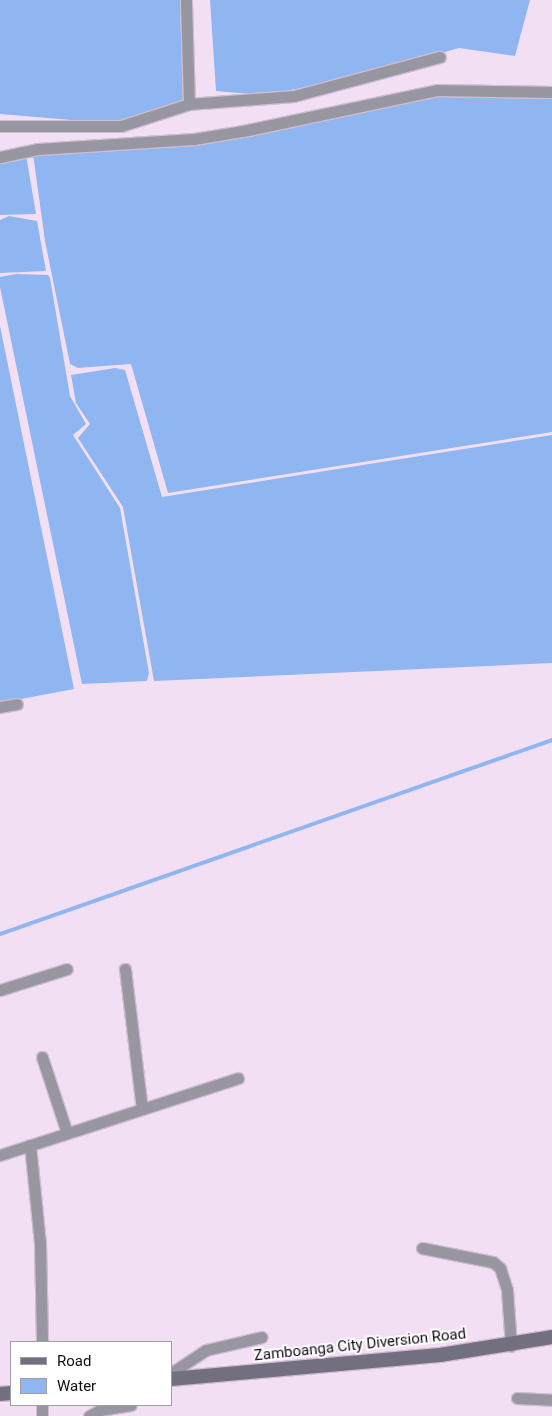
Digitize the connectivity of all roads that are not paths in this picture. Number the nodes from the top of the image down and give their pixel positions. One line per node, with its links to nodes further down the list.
1 (186, 0): 4 (street)
2 (440, 58): 4 (street)
3 (552, 90): 6 (street)
4 (189, 104): 5 (street)
5 (0, 126)
6 (0, 156)
7 (17, 704): 8 (street)
8 (0, 708)
9 (125, 968): 14 (street)
10 (67, 969): 11 (street)
11 (0, 990)
12 (42, 1057): 15 (street)
13 (238, 1078): 14 (street)
14 (142, 1109): 15 (street)
15 (67, 1133): 16 (street)
16 (30, 1145): 17 (street); 21 (street)
17 (0, 1155)
18 (422, 1248): 22 (street)
19 (262, 1337): 23 (street)
20 (552, 1338): 22 (main road, Zamboanga City Diversion Road)
21 (42, 1341)
22 (511, 1346): 24 (main road, Zamboanga City Diversion Road)
23 (172, 1372)
24 (172, 1379)
25 (517, 1398): 26 (street)
26 (552, 1400)
27 (127, 1406): 28 (street)
28 (89, 1416)

